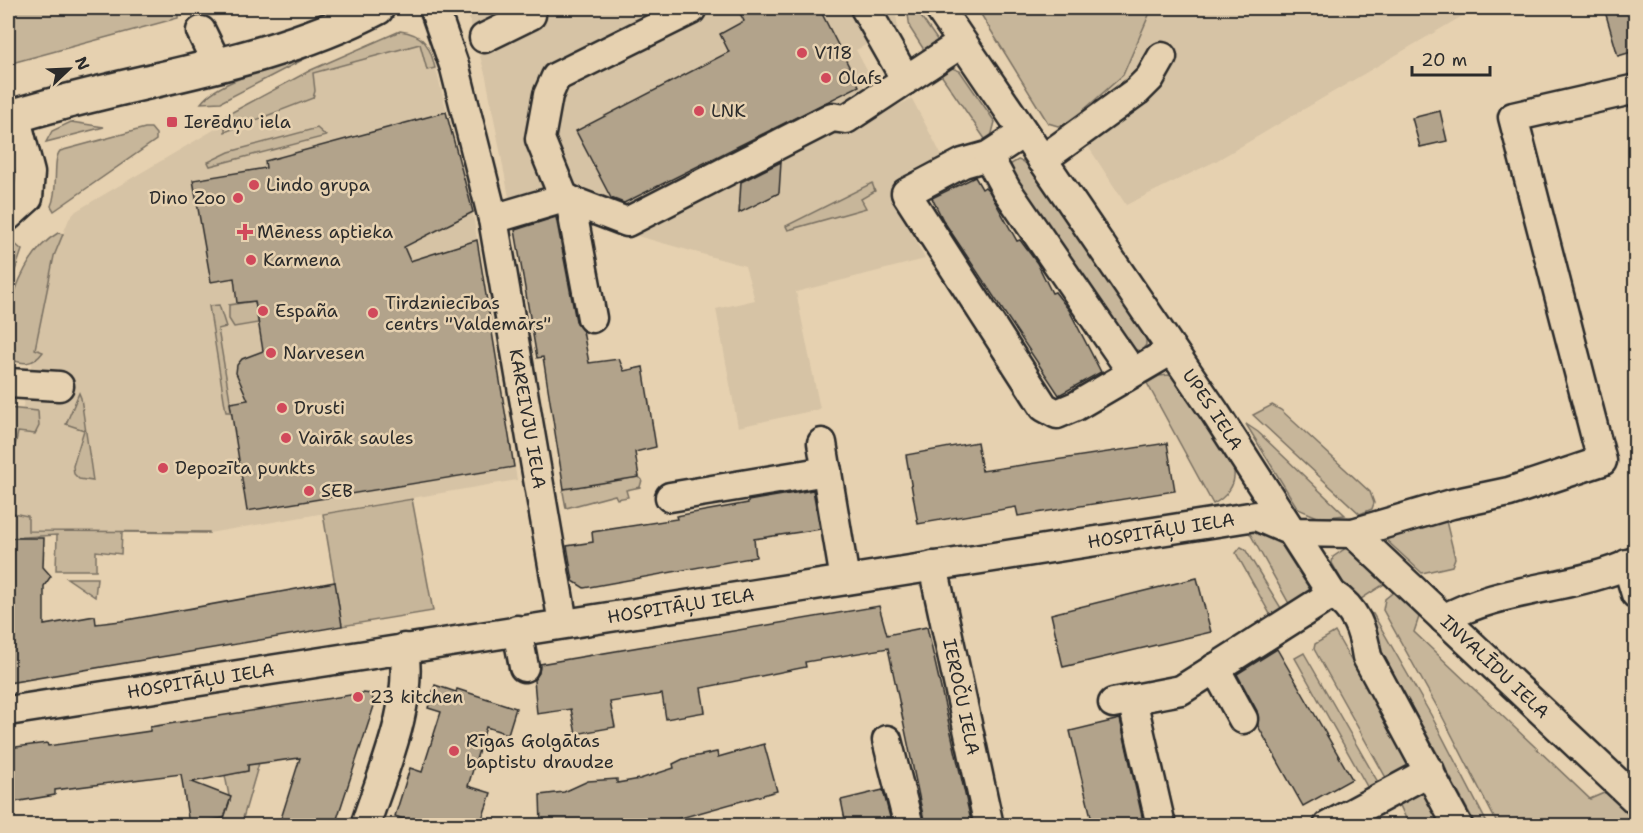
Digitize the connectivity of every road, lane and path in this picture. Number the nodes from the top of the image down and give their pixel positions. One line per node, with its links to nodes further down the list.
1 (377, 8): 11 (main road)
2 (434, 8): 20 (street, KAREIVJU IELA)
3 (865, 8): 12 (street)
4 (939, 8): 9 (street, UPES IELA)
5 (534, 10): 8 (street)
6 (691, 10): 18 (street)
7 (201, 31): 11 (street)
8 (484, 38)
9 (962, 43): 12 (street); 15 (street, UPES IELA)
10 (1162, 57): 17 (street)
11 (217, 64): 14 (main road)
12 (906, 80): 18 (street)
13 (1635, 89): 30 (street, HOSPITĀĻU IELA)
14 (11, 116): 19 (street)
15 (1023, 133): 16 (street); 17 (street, UPES IELA)
16 (988, 156): 23 (street); 23 (street)
17 (1042, 160): 22 (street, UPES IELA)
18 (567, 199): 20 (street); 21 (street)
19 (8, 216)
20 (493, 219): 37 (street, KAREIVJU IELA)
21 (592, 318)
22 (1172, 350): 23 (street); 29 (street, UPES IELA)
23 (1132, 372)
24 (8, 382): 25 (street)
25 (59, 386)
26 (822, 443): 27 (street)
27 (827, 471): 28 (street); 33 (street)
28 (670, 497)
29 (1293, 532): 30 (street, HOSPITĀĻU IELA); 32 (street, HOSPITĀĻU IELA); 34 (street, UPES IELA)
30 (1353, 533): 36 (street, INVALĪDU IELA)
31 (1631, 563): 35 (street); 36 (street)
32 (933, 566): 33 (street, HOSPITĀĻU IELA); 50 (street, IEROČU IELA)
33 (845, 580): 37 (street, HOSPITĀĻU IELA)
34 (1332, 594): 41 (street); 45 (street, UPES IELA)
35 (1635, 594)
36 (1444, 618): 46 (street, INVALĪDU IELA)
37 (563, 623): 38 (street, HOSPITĀĻU IELA)
38 (517, 630): 39 (street, HOSPITĀĻU IELA); 40 (street)
39 (404, 648): 42 (street, HOSPITĀĻU IELA); 48 (street)
40 (524, 667)
41 (1215, 668): 43 (street); 47 (street)
42 (8, 711)
43 (1243, 719)
44 (887, 740): 49 (street)
45 (1430, 771): 51 (street); 52 (street, UPES IELA)
46 (1635, 800)
47 (1160, 821)
48 (365, 825)
49 (909, 825)
50 (989, 825)
51 (1328, 825)
52 (1458, 825)

